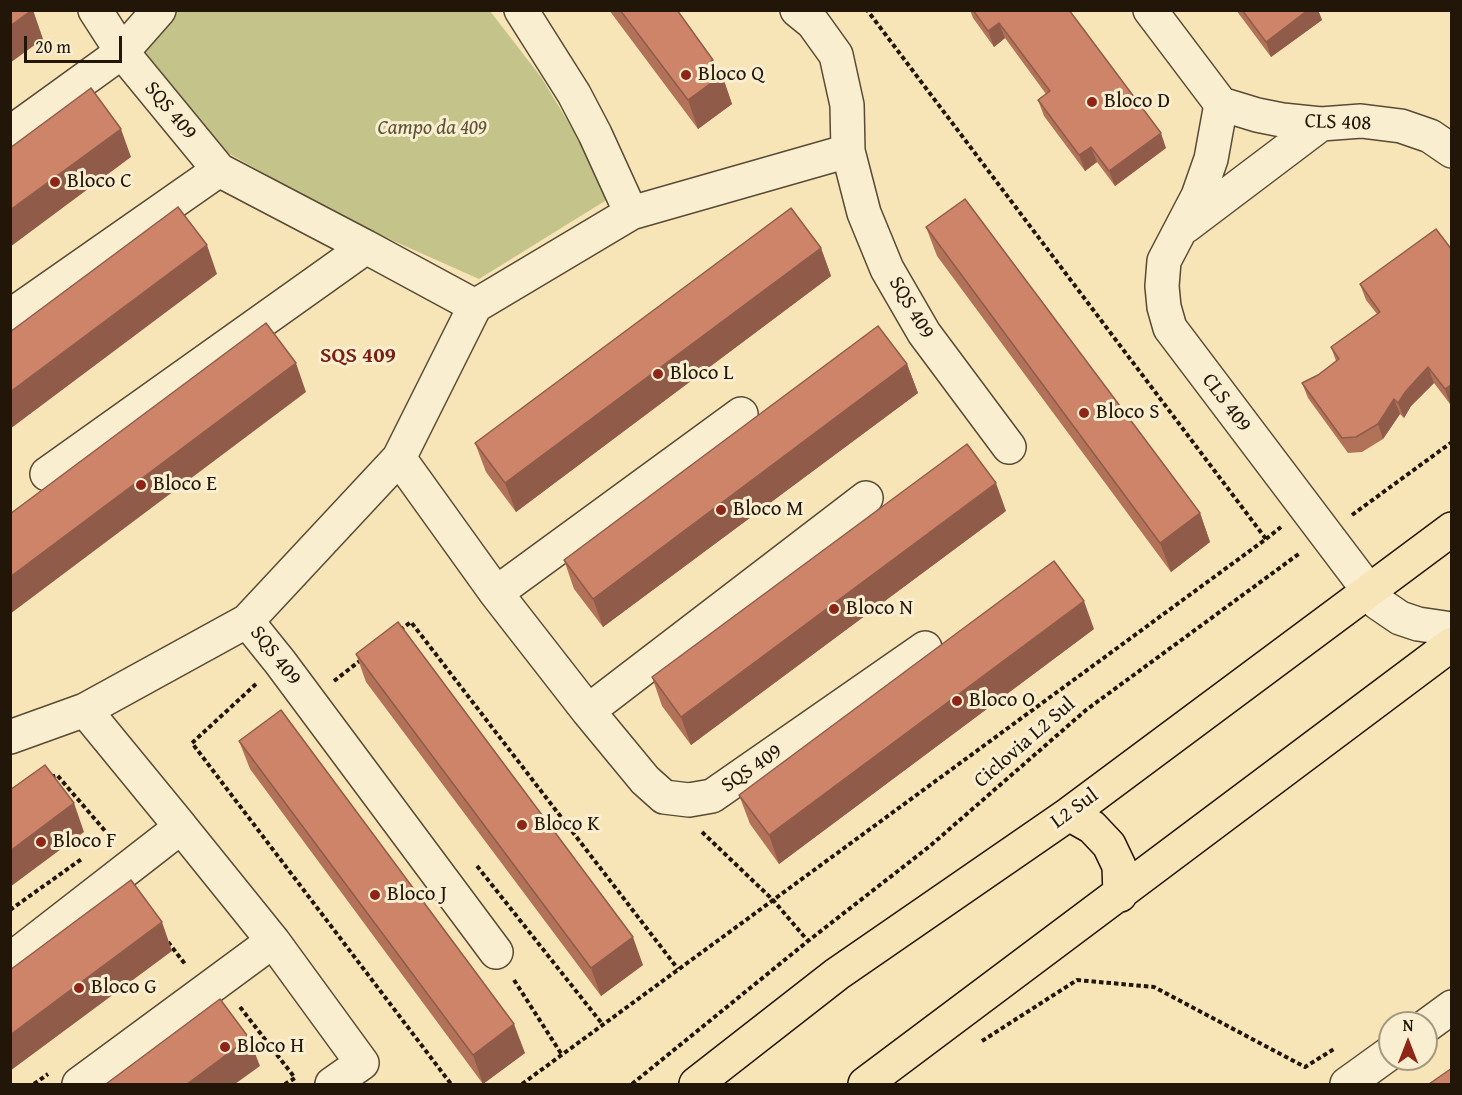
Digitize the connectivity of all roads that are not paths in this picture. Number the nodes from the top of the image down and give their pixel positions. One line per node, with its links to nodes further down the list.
1 (95, 10): 6 (street, SQS 409)
2 (159, 10): 6 (street)
3 (521, 10): 13 (street)
4 (796, 10): 10 (street, SQS 409)
5 (1150, 10): 7 (street)
6 (122, 52): 9 (street); 12 (street, SQS 409)
7 (1221, 104): 8 (street, CLS 408); 14 (street, CLS 409)
8 (1321, 124): 11 (street, CLS 408); 14 (street)
9 (10, 133)
10 (848, 151): 13 (street); 19 (street, SQS 409)
11 (1452, 151)
12 (219, 170): 15 (street, SQS 409); 17 (street)
13 (631, 213): 16 (street)
14 (1180, 230): 25 (street, CLS 409)
15 (366, 247): 16 (street, SQS 409); 21 (street)
16 (475, 306): 20 (street, SQS 409)
17 (10, 316)
18 (741, 414): 24 (street)
19 (1009, 447)
20 (399, 458): 24 (street); 26 (street, SQS 409)
21 (46, 474)
22 (866, 498): 31 (street)
23 (1452, 529): 25 (main road, L2 Sul)
24 (496, 592): 31 (street)
25 (1368, 592): 27 (street, CLS 409); 33 (main road, L2 Sul)
26 (247, 621): 30 (street, SQS 409); 37 (street, SQS 409)
27 (1452, 629)
28 (1452, 644): 35 (main road)
29 (926, 648): 31 (street, SQS 409)
30 (85, 710): 32 (street, SQS 409); 34 (street)
31 (588, 711)
32 (10, 737)
33 (1069, 814): 35 (main road); 44 (main road, L2 Sul)
34 (181, 827): 36 (street); 38 (street)
35 (1120, 895): 45 (main road)
36 (273, 940): 42 (street); 43 (street)
37 (496, 952)
38 (10, 960)
39 (1452, 1007): 40 (street)
40 (1438, 1017)
41 (1378, 1062): 46 (street)
42 (79, 1084)
43 (332, 1084)
44 (696, 1084)
45 (865, 1084)
46 (1347, 1084)

